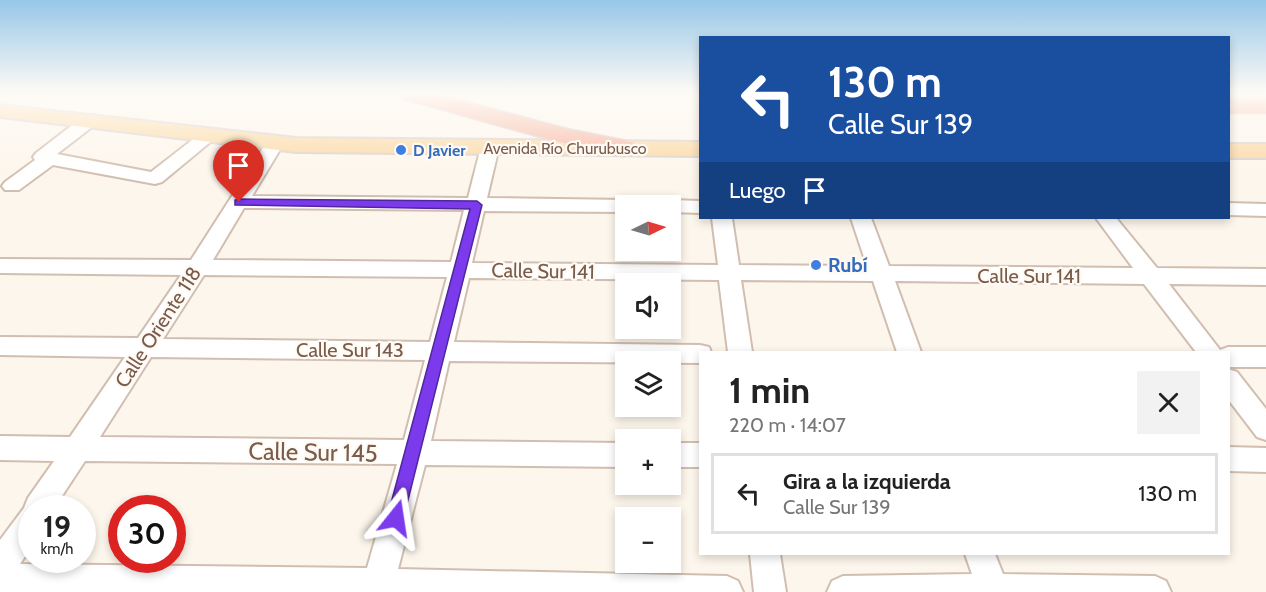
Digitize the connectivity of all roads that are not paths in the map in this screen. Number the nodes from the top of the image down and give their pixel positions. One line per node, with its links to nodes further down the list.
1 (88, 122): 11 (street)
2 (103, 122): 4 (main road, Avenida Río Churubusco)
3 (512, 122): 7 (highway)
4 (211, 135): 5 (main road, Avenida Río Churubusco); 11 (street)
5 (275, 143): 6 (main road, Avenida Río Churubusco); 13 (street, Calle Oriente 118)
6 (490, 147): 7 (main road, Avenida Río Churubusco); 14 (street)
7 (622, 148): 8 (main road, Avenida Río Churubusco)
8 (699, 149)
9 (1230, 151): 10 (main road)
10 (1266, 152)
11 (46, 158): 12 (street)
12 (12, 186)
13 (239, 202): 14 (street); 24 (street, Calle Oriente 118)
14 (477, 205): 15 (street); 25 (street)
15 (615, 206)
16 (681, 206): 17 (street)
17 (699, 207)
18 (1230, 209): 19 (street)
19 (1266, 210)
20 (722, 219): 26 (street)
21 (861, 219): 27 (street)
22 (1107, 219): 28 (street)
23 (0, 266): 24 (street, Calle Sur 141)
24 (198, 267): 25 (street, Calle Sur 141); 31 (street, Calle Oriente 118)
25 (460, 270): 26 (street, Calle Sur 141); 32 (street)
26 (729, 273): 27 (street, Calle Sur 141); 33 (street)
27 (882, 275): 28 (street, Calle Sur 141); 34 (street)
28 (1151, 276): 29 (street, Calle Sur 141); 35 (street)
29 (1266, 277)
30 (0, 346): 31 (street, Calle Sur 143)
31 (144, 348): 32 (street, Calle Sur 143); 42 (street, Calle Oriente 118)
32 (438, 350): 36 (street, Calle Sur 143); 43 (street)
33 (740, 351)
34 (909, 351)
35 (1208, 351)
36 (699, 354)
37 (1230, 357): 38 (street)
38 (1266, 357)
39 (1230, 382): 40 (street)
40 (1266, 429)
41 (0, 448): 42 (street, Calle Sur 145)
42 (78, 448): 43 (street, Calle Sur 145); 49 (street, Calle Oriente 118)
43 (414, 453): 44 (street, Calle Sur 145); 55 (street)
44 (615, 454)
45 (681, 455): 46 (street)
46 (699, 455)
47 (1230, 459): 48 (street)
48 (1266, 460)
49 (47, 495)
50 (18, 540): 53 (street)
51 (765, 555): 58 (street)
52 (980, 555): 56 (street)
53 (0, 566)
54 (0, 579): 55 (street)
55 (377, 588): 57 (street)
56 (993, 591): 59 (street); 60 (street)
57 (728, 592)
58 (770, 592)
59 (843, 592)
60 (1155, 592)

